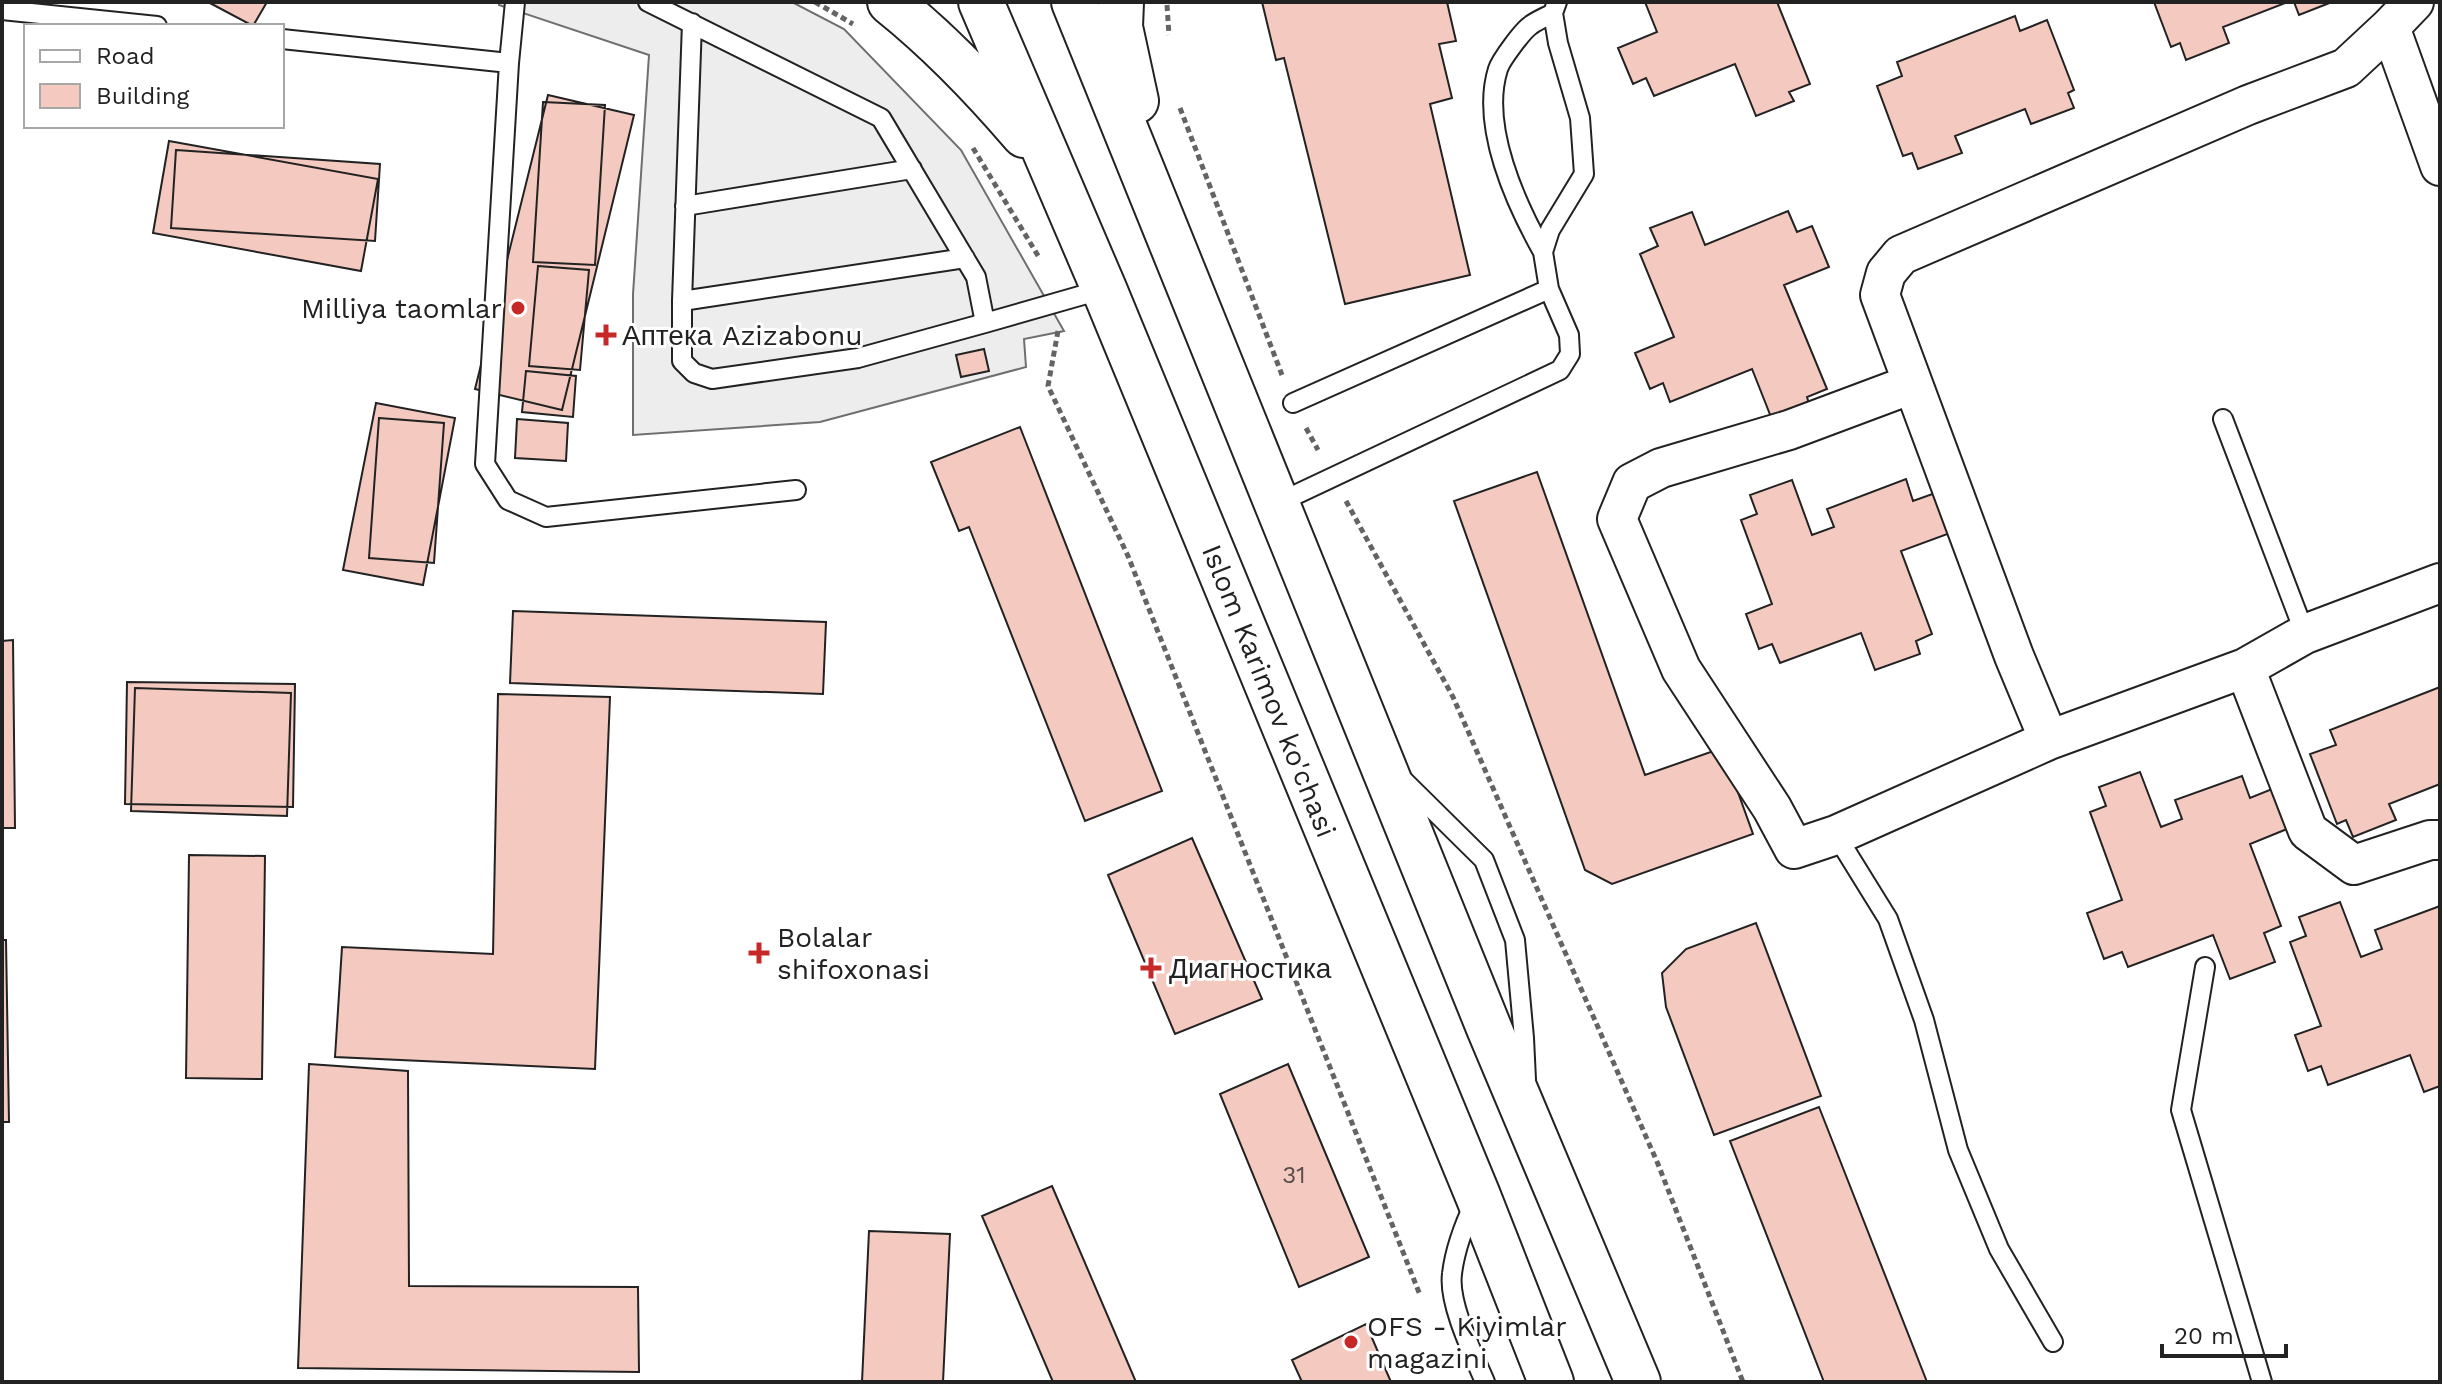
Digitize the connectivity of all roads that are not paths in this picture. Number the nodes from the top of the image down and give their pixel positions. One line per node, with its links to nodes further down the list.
1 (515, 2): 13 (lane)
2 (648, 2): 10 (lane)
3 (981, 2): 16 (main road, Islom Karimov ko'chasi)
4 (1074, 2): 18 (main road)
5 (1121, 2): 18 (main road)
6 (1555, 8): 19 (lane); 19 (lane)
7 (2, 10): 11 (lane)
8 (2402, 14): 14 (street); 25 (street)
9 (874, 16): 16 (main road)
10 (692, 23): 15 (lane); 17 (lane)
11 (138, 24)
12 (284, 39): 13 (lane)
13 (509, 63): 28 (lane)
14 (2440, 166)
15 (912, 169): 17 (lane); 20 (lane)
16 (1053, 170): 21 (main road, Islom Karimov ko'chasi)
17 (685, 206): 23 (lane)
18 (1163, 225): 29 (main road)
19 (1543, 252): 22 (lane)
20 (965, 258): 23 (lane); 24 (lane)
21 (1104, 289): 24 (lane); 39 (main road, Islom Karimov ko'chasi)
22 (1549, 289): 26 (lane); 29 (lane)
23 (682, 301): 24 (lane)
24 (985, 323)
25 (1912, 384): 33 (street); 35 (street)
26 (1293, 403)
27 (2223, 419): 31 (lane)
28 (796, 490)
29 (1276, 504): 34 (main road)
30 (2440, 583): 31 (street)
31 (2305, 634): 32 (street)
32 (2245, 668): 33 (street); 36 (street)
33 (2049, 740): 35 (street)
34 (1379, 757): 38 (main road); 38 (lane)
35 (1836, 835): 40 (lane)
36 (2437, 839)
37 (2205, 967): 44 (lane)
38 (1527, 1119): 43 (main road)
39 (1478, 1196): 41 (lane); 42 (main road, Islom Karimov ko'chasi)
40 (2053, 1342)
41 (1485, 1382)
42 (1551, 1382)
43 (1638, 1382)
44 (2262, 1382)

